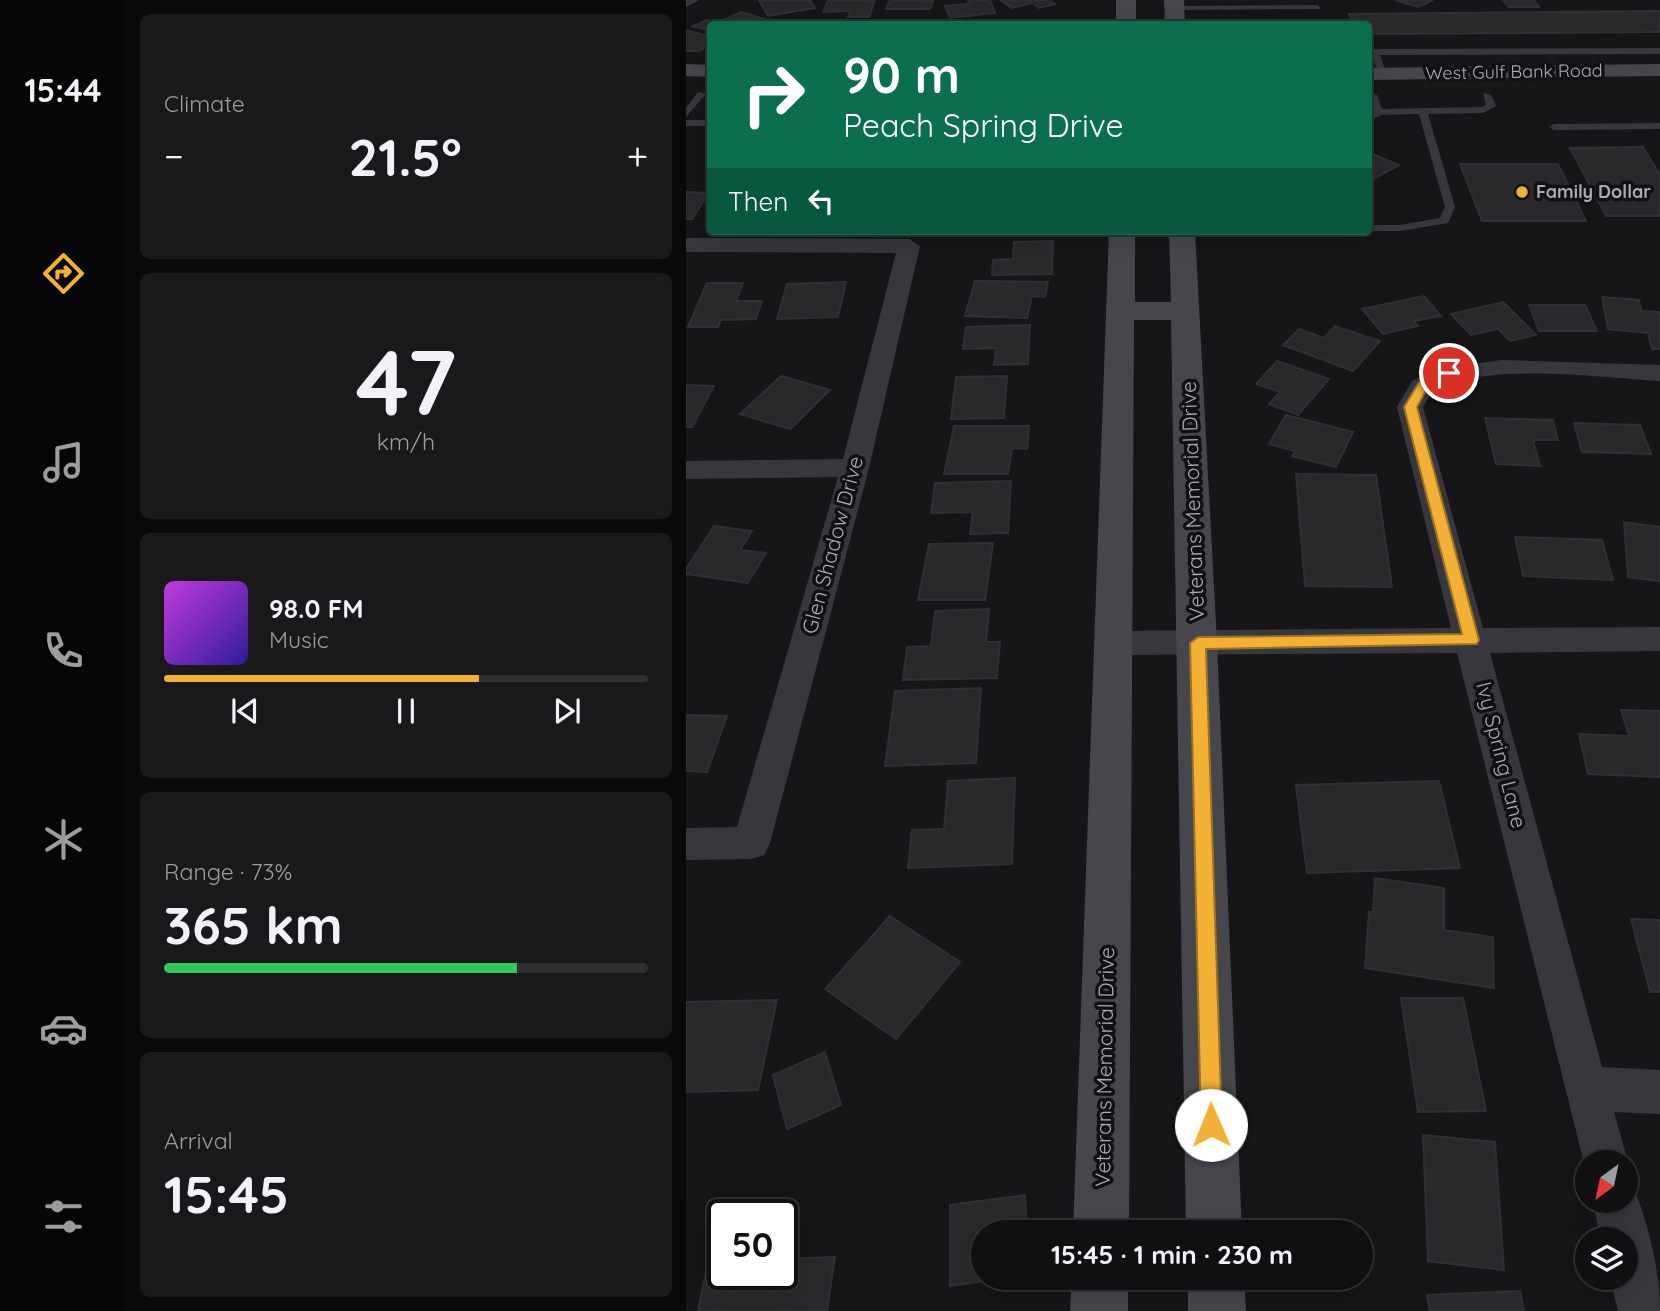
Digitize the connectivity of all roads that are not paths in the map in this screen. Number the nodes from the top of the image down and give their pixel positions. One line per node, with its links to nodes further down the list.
1 (691, 0): 3 (street)
2 (1126, 0): 6 (main road)
3 (686, 2)
4 (1318, 7): 5 (lane)
5 (1175, 11)
6 (1126, 21)
7 (1660, 51): 11 (lane)
8 (686, 70): 10 (main road)
9 (1660, 70): 11 (main road, West Gulf Bank Road)
10 (707, 71)
11 (1374, 90): 13 (main road, West Gulf Bank Road); 15 (lane)
12 (699, 94): 16 (lane)
13 (1486, 94): 14 (main road, West Gulf Bank Road); 15 (lane)
14 (1513, 94)
15 (1423, 111): 21 (lane)
16 (686, 114)
17 (686, 122): 18 (lane)
18 (707, 123)
19 (1660, 126): 20 (lane)
20 (1553, 127)
21 (1372, 228)
22 (1122, 235): 25 (main road, Veterans Memorial Drive)
23 (1182, 235): 26 (main road, Veterans Memorial Drive)
24 (686, 246): 28 (street, Glen Shadow Drive)
25 (1121, 311): 26 (main road); 32 (main road, Veterans Memorial Drive)
26 (1185, 311): 33 (main road, Veterans Memorial Drive)
27 (1660, 373): 31 (street, Ivy Spring Lane)
28 (855, 468): 29 (street); 34 (street, Glen Shadow Drive)
29 (686, 470)
30 (1660, 639): 31 (street)
31 (1471, 640): 33 (street); 35 (street, Ivy Spring Lane)
32 (1115, 643): 33 (street); 38 (main road, Veterans Memorial Drive)
33 (1198, 643): 39 (main road, Veterans Memorial Drive)
34 (686, 844)
35 (1586, 1087): 36 (street); 37 (street, Ivy Spring Lane)
36 (1660, 1091)
37 (1602, 1150)
38 (1101, 1220)
39 (1214, 1220)
40 (1100, 1290): 43 (main road)
41 (1216, 1290): 44 (main road)
42 (1638, 1290): 45 (street)
43 (1099, 1311)
44 (1217, 1311)
45 (1643, 1311)

